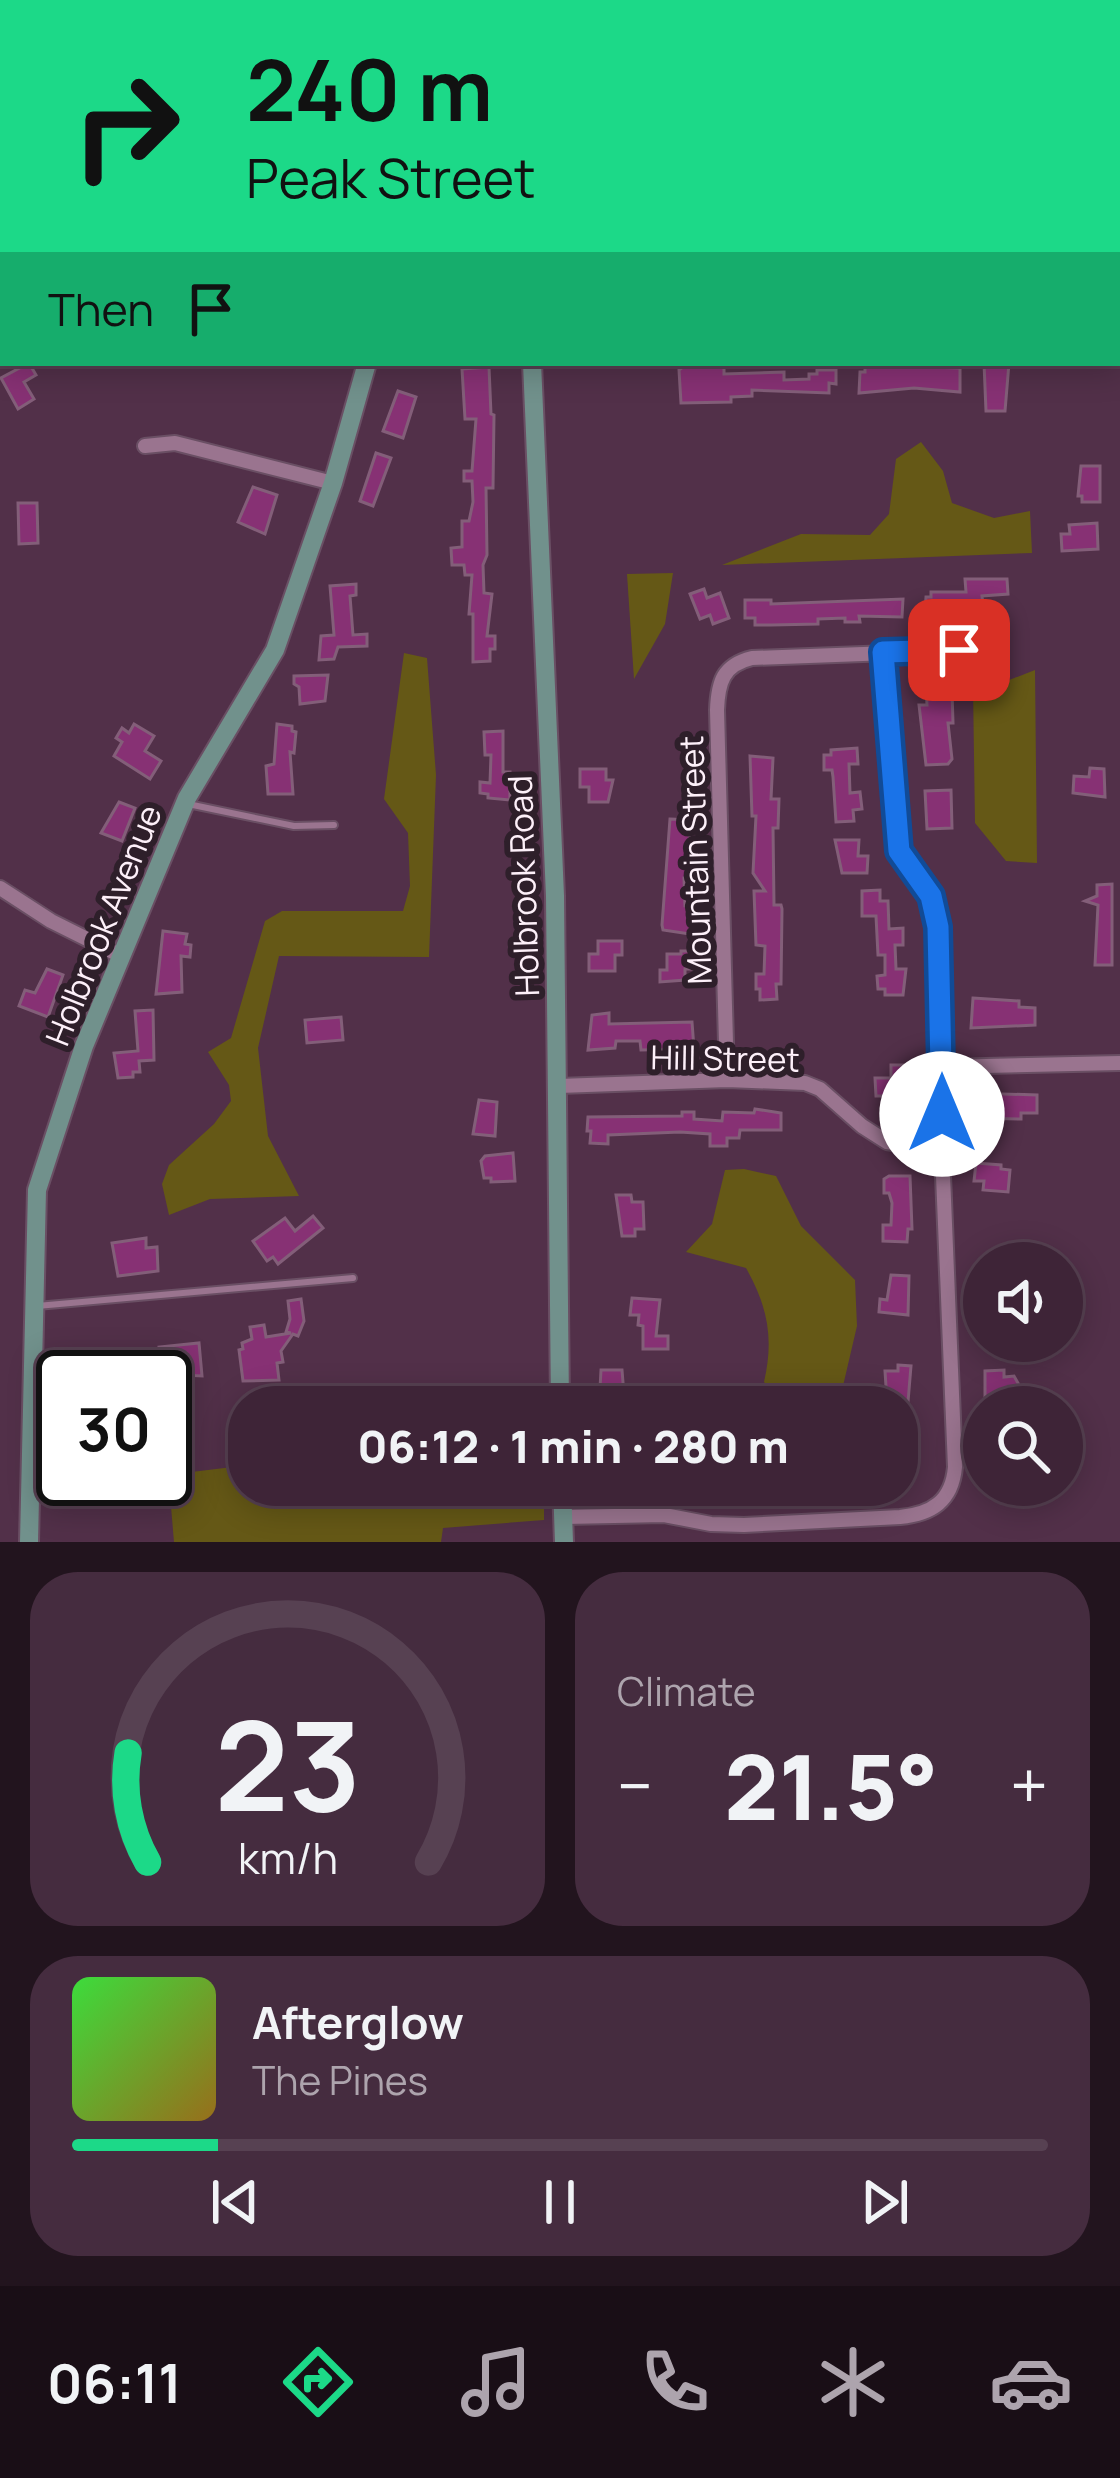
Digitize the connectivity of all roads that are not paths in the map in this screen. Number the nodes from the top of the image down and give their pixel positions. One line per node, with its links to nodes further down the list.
1 (367, 366): 4 (street, Holbrook Avenue)
2 (532, 366): 14 (street, Holbrook Road)
3 (145, 446): 4 (street)
4 (332, 483): 7 (street, Holbrook Avenue)
5 (998, 649): 6 (street)
6 (883, 652): 12 (street); 13 (street, Mountain Street)
7 (184, 803): 8 (lane); 10 (street, Holbrook Avenue)
8 (334, 825)
9 (0, 888): 10 (street)
10 (119, 955): 17 (street, Holbrook Avenue)
11 (1120, 1063): 12 (street)
12 (942, 1067): 15 (street)
13 (728, 1079): 14 (street, Hill Street); 15 (street, Hill Street)
14 (559, 1086): 18 (street, Holbrook Road)
15 (942, 1150): 20 (street)
16 (353, 1278): 17 (lane)
17 (34, 1306): 21 (street, Holbrook Avenue)
18 (559, 1386)
19 (563, 1506): 20 (street)
20 (564, 1517): 22 (street)
21 (29, 1542)
22 (564, 1542)

